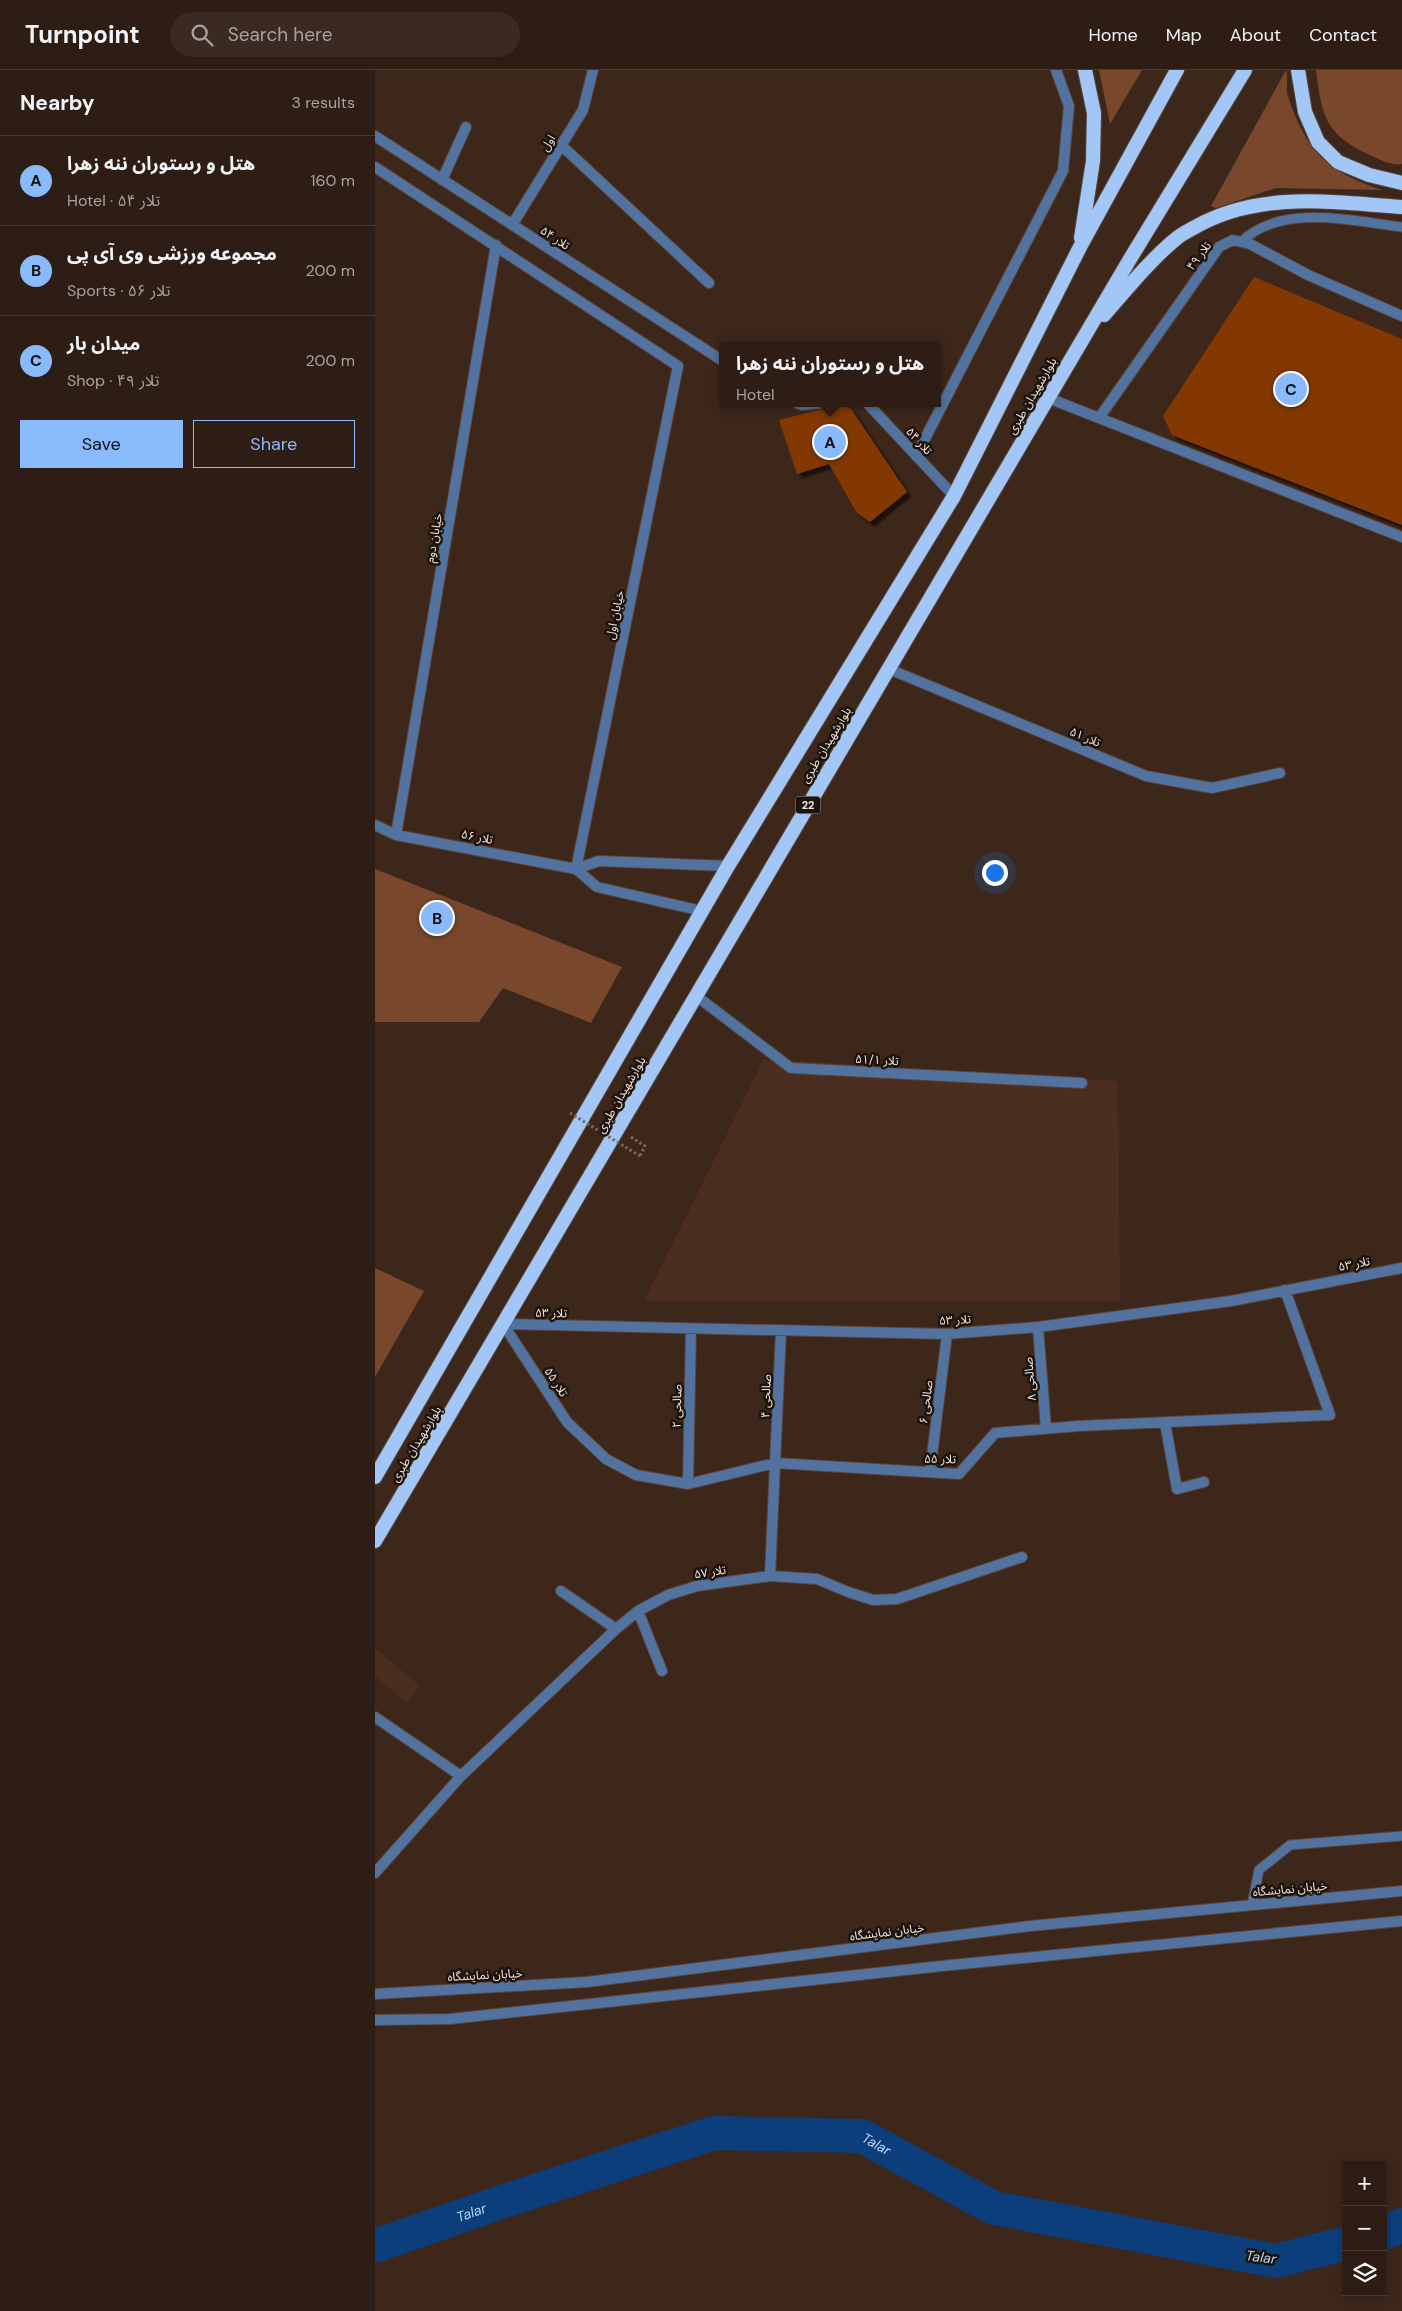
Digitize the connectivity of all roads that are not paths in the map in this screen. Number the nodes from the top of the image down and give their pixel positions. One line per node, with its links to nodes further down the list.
1 (593, 70): 9 (street, اول)
2 (1056, 70): 26 (street)
3 (1085, 70): 18 (highway)
4 (1177, 70): 18 (highway, بلوارشهیدان طبری)
5 (1245, 70): 21 (highway, بلوارشهیدان طبری / 22)
6 (1298, 70): 12 (highway)
7 (466, 127): 11 (street)
8 (375, 136): 11 (street, تلار ۵۴)
9 (561, 145): 14 (street, اول); 19 (street)
10 (375, 167): 17 (street)
11 (442, 180): 14 (street, تلار ۵۴)
12 (1402, 183)
13 (1402, 207): 21 (highway)
14 (512, 225): 22 (street, تلار ۵۴)
15 (1402, 227): 16 (lane)
16 (1241, 242): 20 (street); 25 (street, تلار ۴۹)
17 (496, 246): 32 (street, خیابان دوم); 34 (street, خیابان اول)
18 (1080, 247): 27 (highway, بلوارشهیدان طبری)
19 (709, 283)
20 (1402, 316)
21 (1083, 338): 23 (highway, بلوارشهیدان طبری / 22)
22 (719, 358)
23 (1048, 398): 25 (street); 29 (highway, بلوارشهیدان طبری / 22)
24 (871, 407): 26 (street, تلار ۵۴)
25 (1099, 418): 28 (street)
26 (916, 456): 27 (street, تلار ۵۴)
27 (954, 496): 33 (highway, بلوارشهیدان طبری)
28 (1402, 538)
29 (889, 669): 30 (street, تلار ۵۱); 36 (highway, بلوارشهیدان طبری / 22)
30 (1280, 773)
31 (375, 825): 32 (street, تلار ۵۶)
32 (396, 835): 34 (street, تلار ۵۶)
33 (728, 866): 34 (street); 35 (highway, بلوارشهیدان طبری)
34 (576, 869): 35 (street)
35 (702, 911): 47 (highway, بلوارشهیدان طبری)
36 (695, 995): 37 (street, تلار ۵۱/۱); 40 (highway, بلوارشهیدان طبری / 22)
37 (1082, 1083)
38 (1402, 1268): 39 (street, تلار ۵۳)
39 (1285, 1290): 41 (street, تلار ۵۳); 45 (street, تلار ۵۵)
40 (503, 1324): 42 (street, تلار ۵۳); 53 (street, تلار ۵۵); 54 (highway, بلوارشهیدان طبری / 22)
41 (1038, 1327): 44 (street, تلار ۵۳); 46 (street, صالحی ۸)
42 (691, 1329): 43 (street, تلار ۵۳); 53 (street, صالحی ۲)
43 (781, 1330): 44 (street, تلار ۵۳); 48 (street, صالحی ۴)
44 (947, 1334): 50 (street, صالحی ۶)
45 (1165, 1423): 46 (street, تلار ۵۵); 52 (street)
46 (1047, 1429): 50 (street, تلار ۵۵)
47 (388, 1456): 49 (highway); 51 (highway, بلوارشهیدان طبری)
48 (775, 1463): 50 (street, تلار ۵۵); 53 (street, تلار ۵۵); 56 (street, صالحی ۴)
49 (375, 1466)
50 (930, 1472)
51 (375, 1477)
52 (1204, 1482)
53 (688, 1484)
54 (375, 1541)
55 (1022, 1558): 56 (street, تلار ۵۷)
56 (770, 1576): 58 (street, تلار ۵۷)
57 (561, 1591): 59 (street)
58 (638, 1611): 59 (street, تلار ۵۷); 60 (street)
59 (616, 1629): 62 (street, تلار ۵۷)
60 (661, 1670)
61 (375, 1717): 62 (street)
62 (461, 1776): 64 (street, تلار ۵۷)
63 (1402, 1836): 66 (lane)
64 (375, 1873)
65 (1402, 1891): 66 (street, خیابان نمایشگاه)
66 (1252, 1905): 68 (street, خیابان نمایشگاه)
67 (1402, 1921): 69 (street)
68 (375, 1994)
69 (375, 2020)

